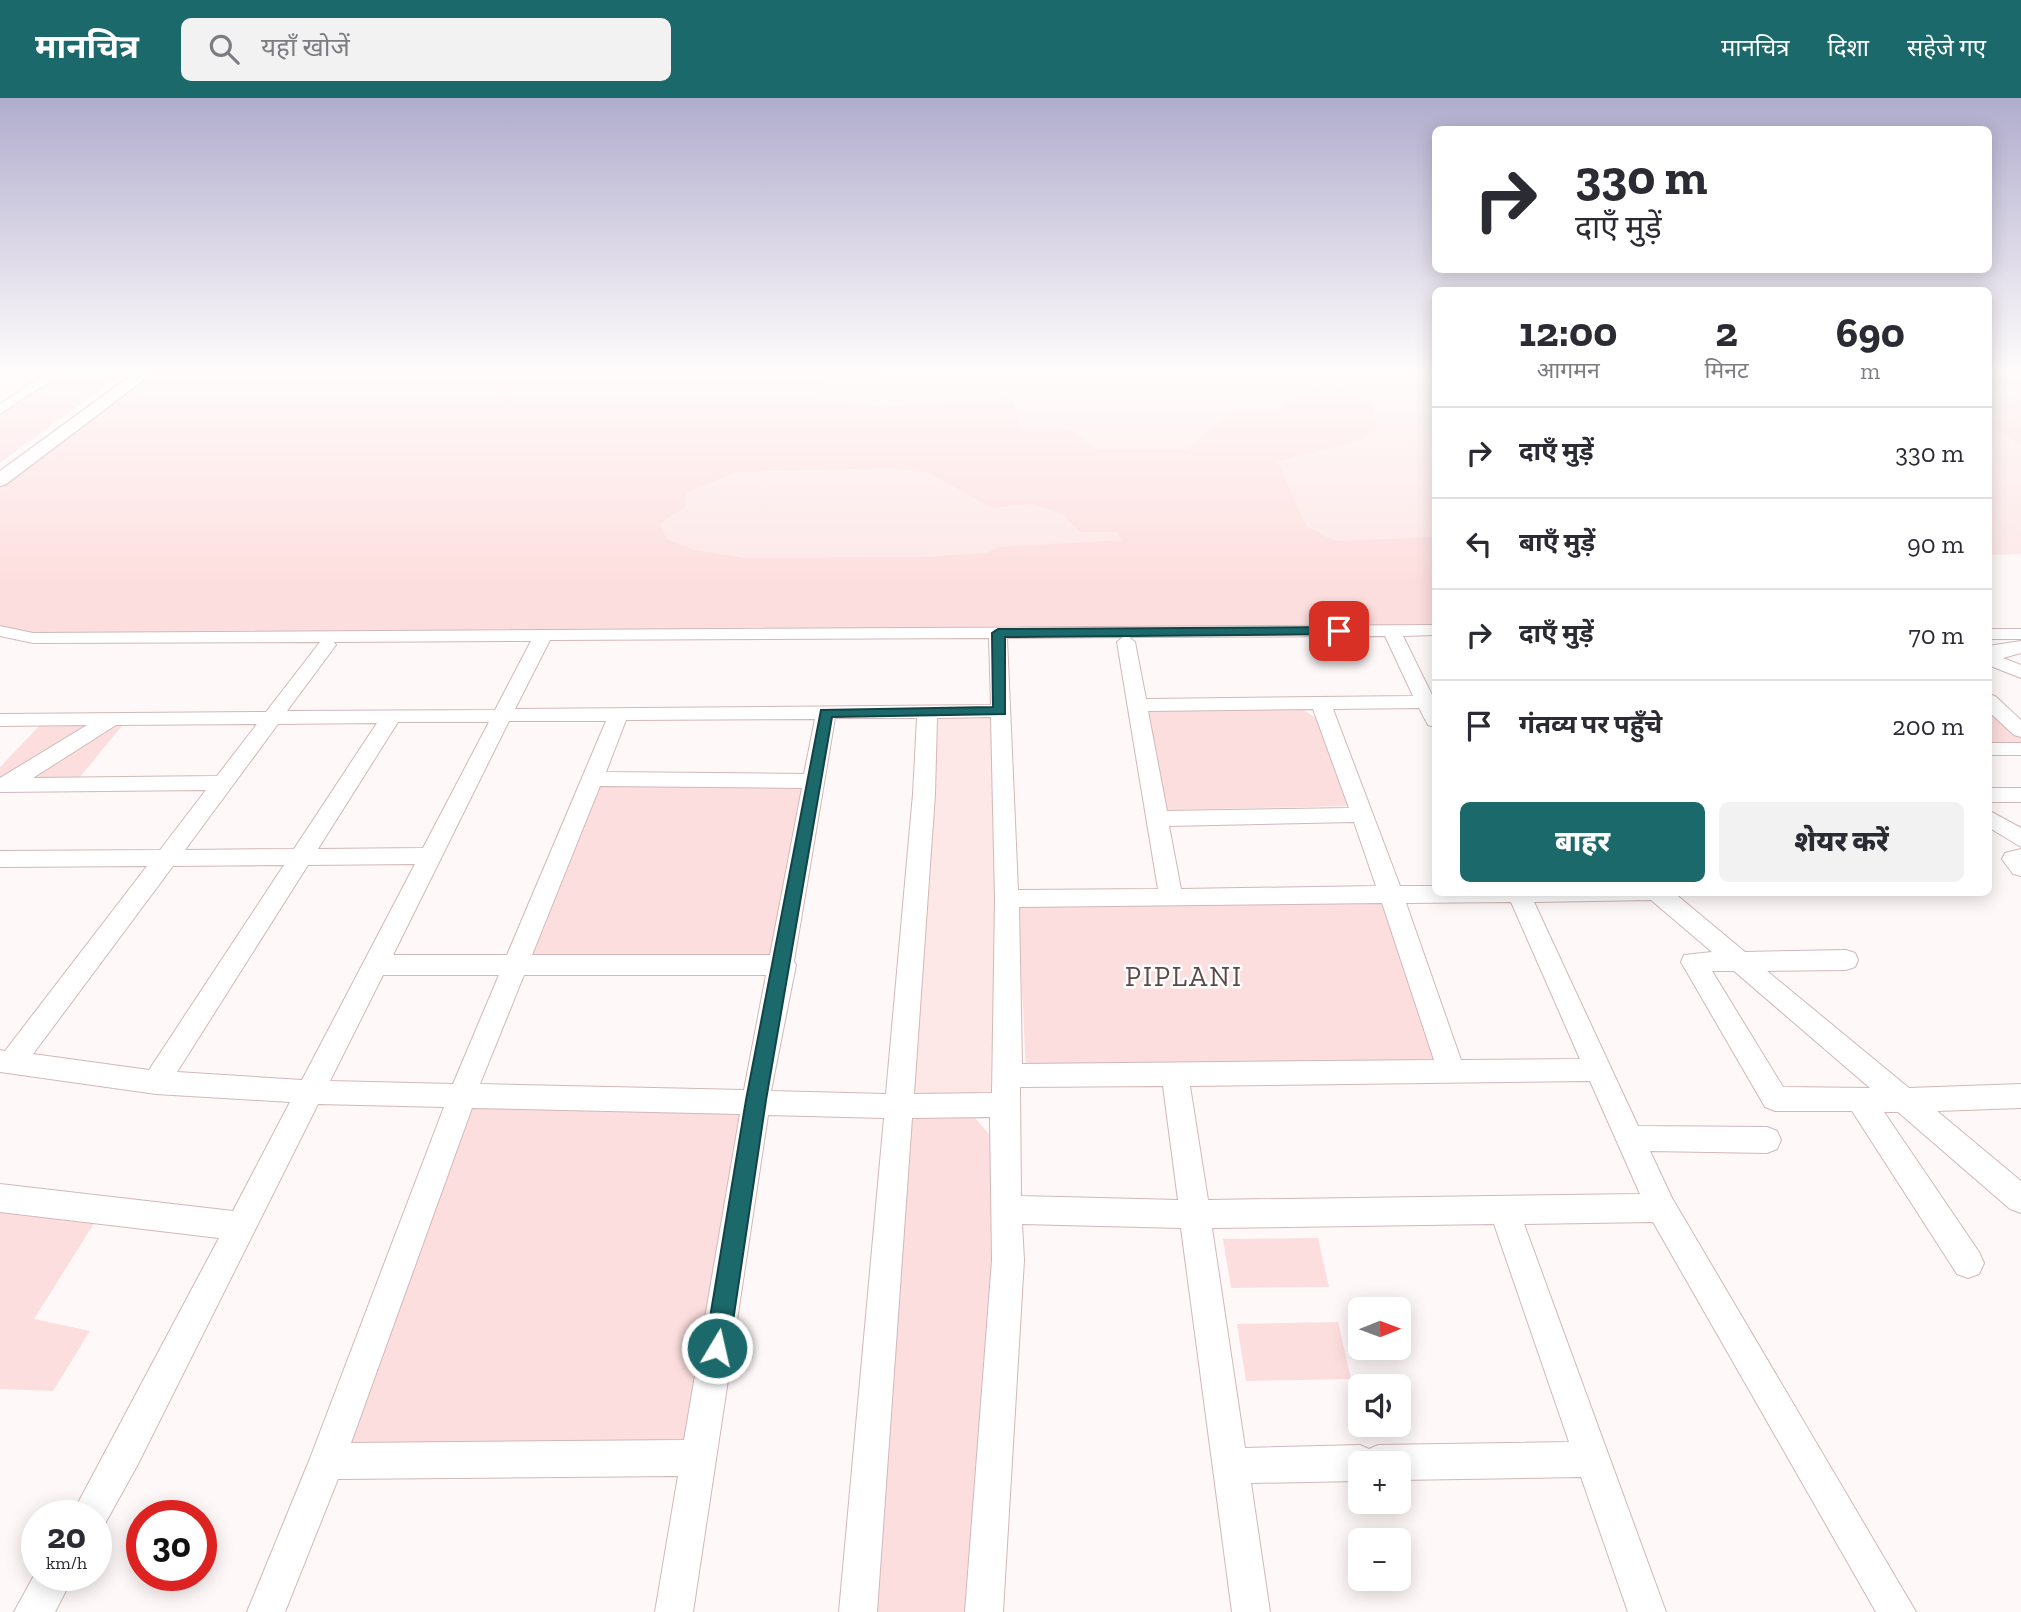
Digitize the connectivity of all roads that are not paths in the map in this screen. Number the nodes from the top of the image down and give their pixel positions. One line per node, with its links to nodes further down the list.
1 (37, 443): 3 (main road)
2 (50, 443): 4 (main road)
3 (0, 470)
4 (0, 480)
5 (2021, 624): 6 (street)
6 (1992, 625)
7 (1432, 630): 10 (street)
8 (1992, 634): 9 (street)
9 (2021, 634)
10 (1394, 635): 11 (street); 14 (street); 15 (street); 21 (street)
11 (998, 638): 13 (street); 15 (street); 27 (street)
12 (4, 639): 13 (street); 16 (street)
13 (541, 639): 16 (street); 32 (street)
14 (1432, 640)
15 (1126, 642): 26 (street)
16 (327, 645): 33 (street)
17 (2021, 647): 18 (street)
18 (1992, 652)
19 (1992, 659): 20 (street)
20 (2021, 672)
21 (1412, 673): 22 (street); 23 (street)
22 (1432, 673)
23 (1426, 702): 24 (street); 31 (street)
24 (1321, 703): 26 (street); 46 (street)
25 (1992, 704): 37 (street)
26 (1137, 705): 47 (street)
27 (1000, 711): 28 (street); 61 (street)
28 (927, 712): 29 (street); 80 (street)
29 (826, 713): 30 (street); 41 (street)
30 (619, 714): 32 (street); 40 (street)
31 (1432, 714)
32 (501, 716): 34 (street); 51 (street)
33 (271, 717): 34 (street); 35 (street); 42 (street)
34 (391, 717): 50 (street)
35 (115, 718): 36 (street); 43 (street)
36 (0, 720)
37 (2021, 731)
38 (1992, 749): 39 (street)
39 (2021, 749)
40 (593, 779): 41 (street); 64 (street)
41 (813, 781): 66 (street)
42 (220, 783): 43 (street); 52 (street)
43 (3, 785)
44 (1992, 795): 45 (street)
45 (2021, 795)
46 (1360, 815): 47 (street); 59 (street)
47 (1157, 819): 60 (street)
48 (1992, 820): 49 (street)
49 (2021, 839)
50 (302, 856): 51 (street); 52 (street); 72 (street)
51 (430, 856): 65 (street)
52 (164, 858): 54 (street); 67 (street)
53 (2021, 858): 55 (street)
54 (0, 859)
55 (2021, 868)
56 (1434, 896): 59 (street)
57 (1519, 896): 68 (street)
58 (1662, 896): 62 (street)
59 (1392, 897): 60 (street); 69 (street)
60 (1171, 898): 61 (street)
61 (1007, 899): 71 (street)
62 (1736, 960): 63 (street); 77 (street); 78 (street)
63 (1846, 960)
64 (517, 964): 65 (street); 66 (street); 74 (street)
65 (373, 965): 73 (street)
66 (783, 965): 76 (street)
67 (6, 1061): 72 (street)
68 (1598, 1070): 69 (street); 81 (street)
69 (1452, 1072): 70 (street)
70 (1175, 1074): 71 (street); 88 (street)
71 (1008, 1076): 79 (street)
72 (156, 1082): 73 (street)
73 (312, 1092): 74 (street); 89 (street)
74 (463, 1093): 76 (street); 93 (street)
75 (2021, 1096): 77 (street)
76 (756, 1100): 80 (street); 91 (street)
77 (1903, 1100): 78 (street); 83 (street)
78 (1861, 1101): 90 (street)
79 (1004, 1105): 80 (street); 86 (street)
80 (897, 1106): 102 (street)
81 (1629, 1138): 82 (street); 85 (street)
82 (1767, 1140)
83 (2021, 1199)
84 (2, 1202): 89 (street)
85 (1661, 1208): 87 (street); 106 (street)
86 (1006, 1210): 88 (street); 103 (street)
87 (1504, 1210): 88 (street); 92 (street)
88 (1196, 1214): 96 (street)
89 (241, 1226): 97 (street)
90 (1968, 1263)
91 (700, 1458): 93 (street); 101 (street)
92 (1592, 1459): 94 (street); 105 (street)
93 (327, 1461): 100 (street)
94 (1411, 1462)
95 (1348, 1463): 96 (street)
96 (1231, 1466): 104 (street)
97 (98, 1500)
98 (45, 1591): 99 (street)
99 (33, 1612)
100 (266, 1612)
101 (674, 1612)
102 (858, 1612)
103 (984, 1612)
104 (1251, 1612)
105 (1647, 1612)
106 (1897, 1612)

